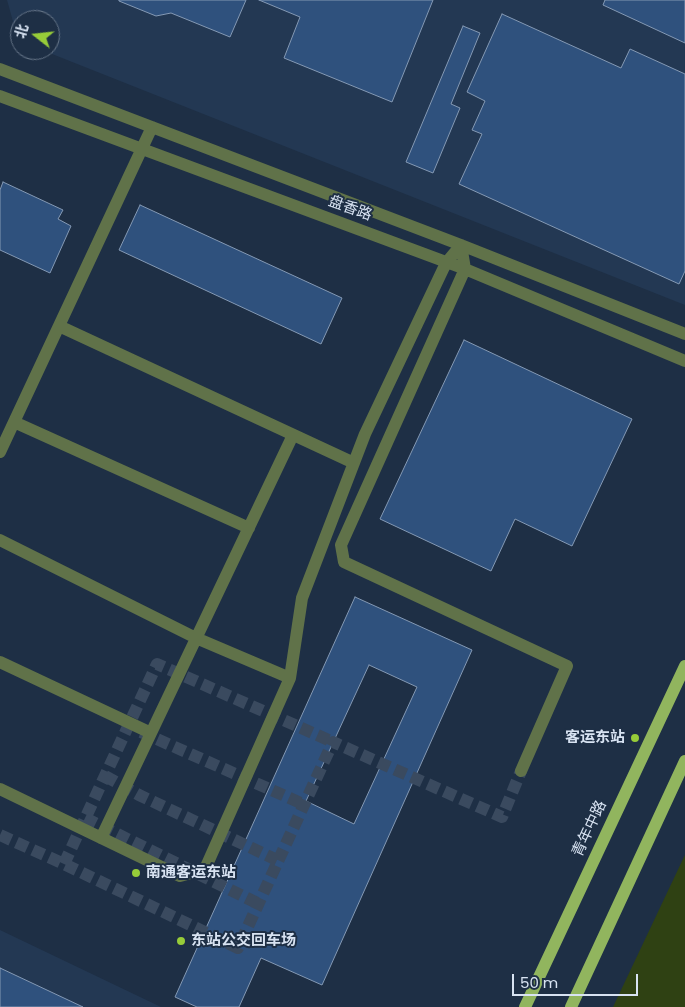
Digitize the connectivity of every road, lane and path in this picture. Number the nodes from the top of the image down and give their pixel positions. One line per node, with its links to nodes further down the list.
1 (0, 69): 3 (street, 盘香路)
2 (0, 96): 4 (street, 盘香路)
3 (152, 127): 4 (street); 5 (street, 盘香路)
4 (142, 149): 6 (street, 盘香路); 8 (street)
5 (461, 245): 6 (street); 7 (street); 9 (street, 盘香路)
6 (446, 263): 7 (street, 盘香路); 14 (street)
7 (465, 269): 10 (street, 盘香路); 23 (street)
8 (59, 326): 11 (street); 12 (street)
9 (685, 334)
10 (685, 362)
11 (14, 422): 13 (street); 15 (street)
12 (293, 435): 14 (street); 15 (street)
13 (0, 452)
14 (354, 463): 20 (street)
15 (249, 528): 17 (street)
16 (0, 540): 17 (street)
17 (196, 638): 20 (street); 21 (street)
18 (0, 662): 21 (street)
19 (685, 666): 26 (main road, 青年中路)
20 (290, 678): 25 (street)
21 (151, 733): 25 (street)
22 (685, 761): 27 (main road)
23 (521, 771)
24 (0, 789): 25 (street)
25 (101, 838)
26 (525, 1007)
27 (570, 1007)

